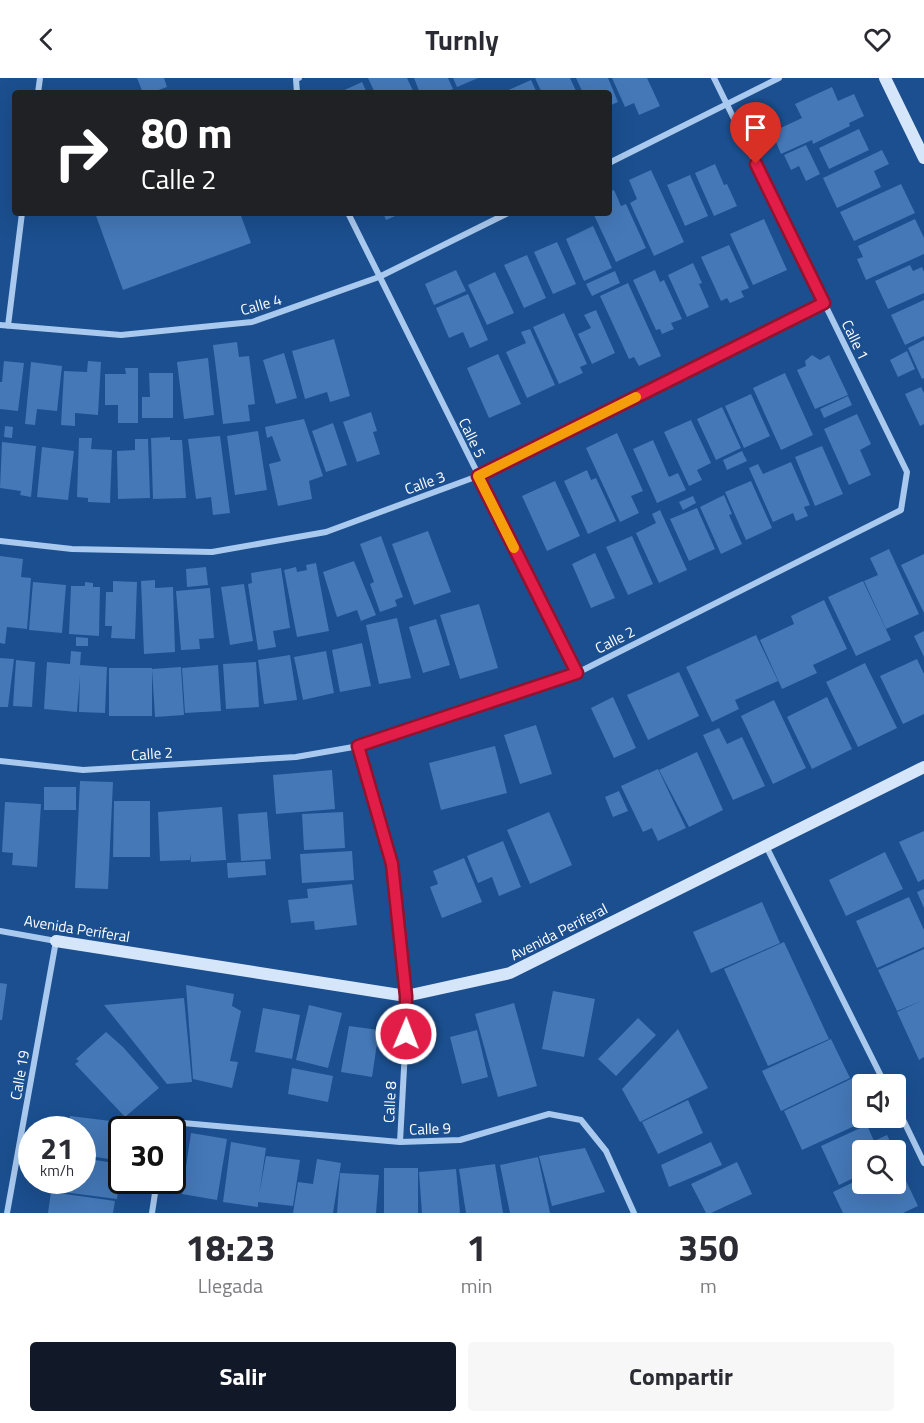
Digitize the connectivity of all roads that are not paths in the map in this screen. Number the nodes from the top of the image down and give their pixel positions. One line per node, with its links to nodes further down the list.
1 (714, 78): 4 (street, Calle 1)
2 (779, 78): 4 (street)
3 (885, 78): 5 (street)
4 (727, 104): 6 (street); 11 (street, Calle 1)
5 (924, 158)
6 (612, 162)
7 (22, 216): 13 (street)
8 (349, 216): 10 (street, Calle 5)
9 (502, 216): 10 (street, Calle 4)
10 (379, 277): 13 (street, Calle 4); 14 (street, Calle 5)
11 (824, 303): 14 (street, Calle 3); 15 (street, Calle 1)
12 (0, 325): 13 (street, Calle 4)
13 (8, 326)
14 (478, 476): 16 (street, Calle 3); 17 (street, Calle 5)
15 (861, 530): 17 (street, Calle 2)
16 (0, 541)
17 (577, 673): 18 (street, Calle 2)
18 (358, 746): 19 (street, Calle 2); 24 (street, Calle 8)
19 (0, 761)
20 (924, 767): 21 (street, Avenida Periferal)
21 (766, 846): 24 (street, Avenida Periferal); 25 (street)
22 (0, 931): 23 (street, Avenida Periferal)
23 (56, 941): 24 (street, Avenida Periferal); 31 (street, Calle 19)
24 (406, 996): 28 (street, Calle 8)
25 (880, 1074)
26 (186, 1123): 28 (street, Calle 9)
27 (906, 1125): 29 (street)
28 (400, 1142): 33 (street, Calle 9)
29 (924, 1162)
30 (155, 1194): 32 (street)
31 (7, 1213)
32 (152, 1213)
33 (634, 1213)

